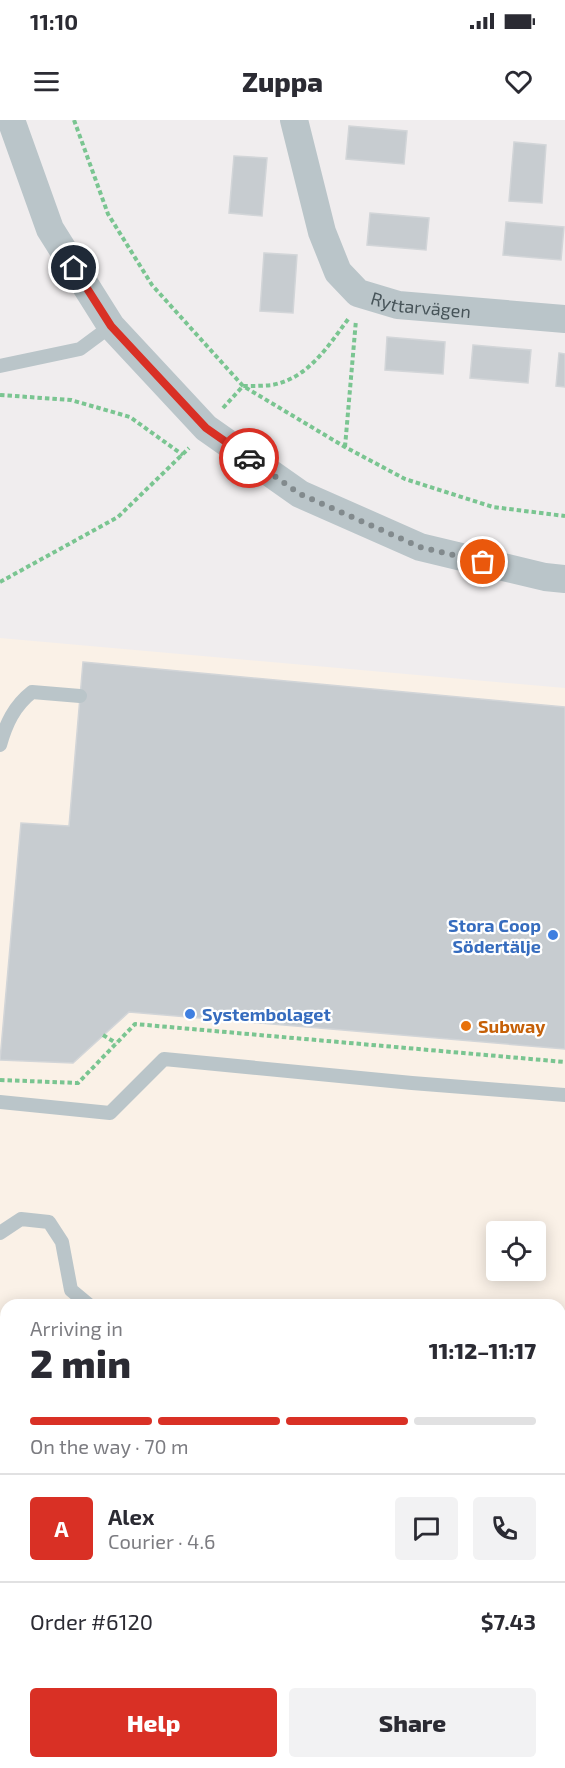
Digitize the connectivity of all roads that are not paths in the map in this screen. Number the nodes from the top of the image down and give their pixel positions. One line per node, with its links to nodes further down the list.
1 (11, 120): 4 (street)
2 (294, 120): 3 (street, Ryttarvägen)
3 (565, 319)
4 (111, 326): 5 (lane); 6 (street)
5 (0, 366)
6 (565, 579)
7 (80, 696): 8 (lane)
8 (0, 745)
9 (565, 1095): 10 (lane)
10 (0, 1102)
11 (0, 1233): 12 (lane)
12 (82, 1299)

